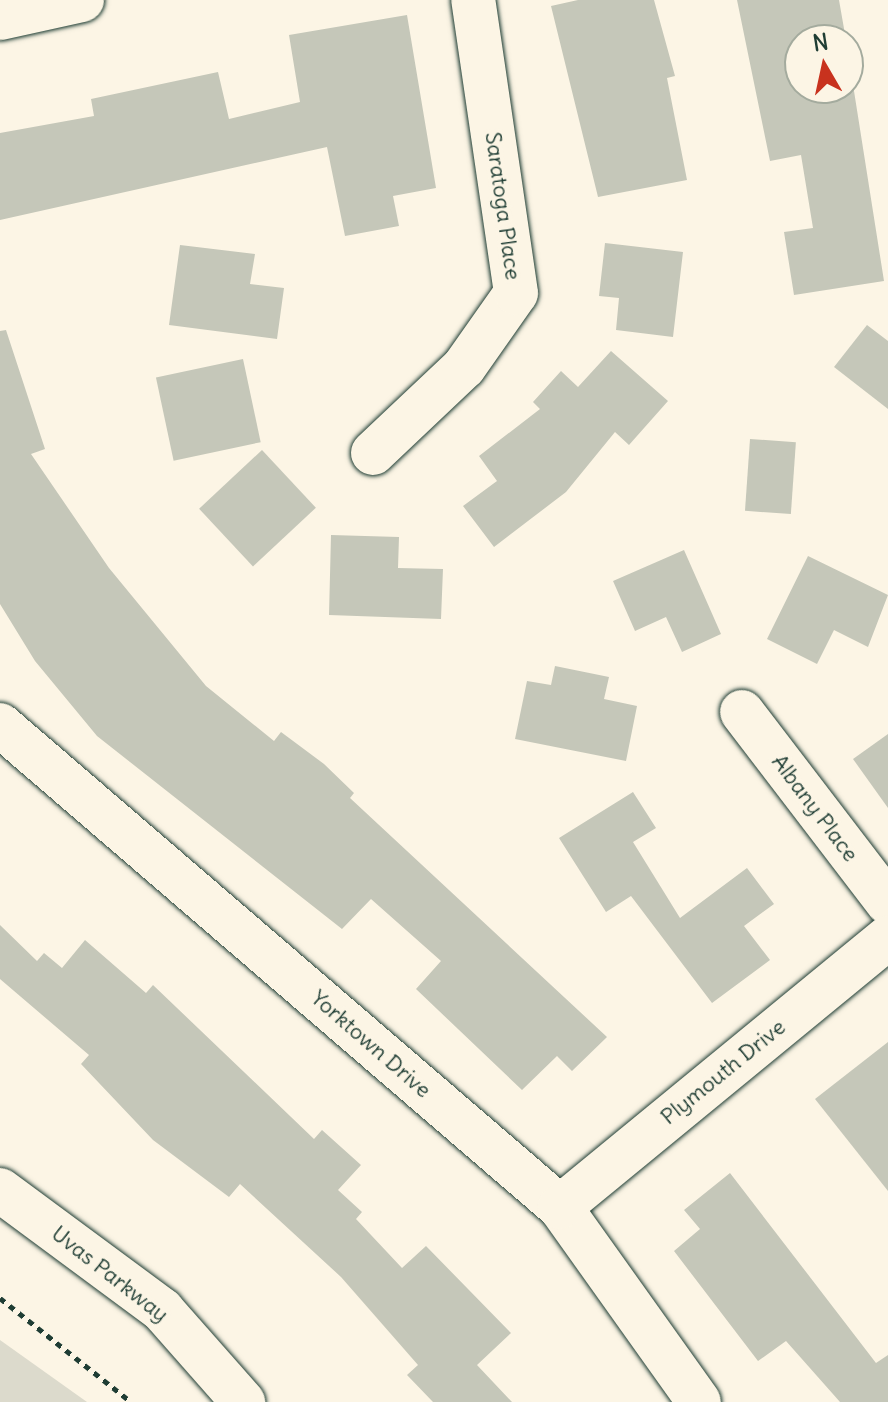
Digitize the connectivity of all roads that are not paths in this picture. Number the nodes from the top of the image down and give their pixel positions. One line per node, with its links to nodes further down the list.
1 (82, 0): 3 (street)
2 (473, 0): 4 (street, Saratoga Place)
3 (0, 18)
4 (373, 453)
5 (742, 712): 7 (street, Albany Place)
6 (0, 725): 10 (street, Yorktown Drive)
7 (888, 903)
8 (888, 938): 10 (street, Plymouth Drive)
9 (0, 1190): 11 (street, Uvas Parkway)
10 (560, 1207): 12 (street, Yorktown Drive)
11 (243, 1402)
12 (699, 1402)

